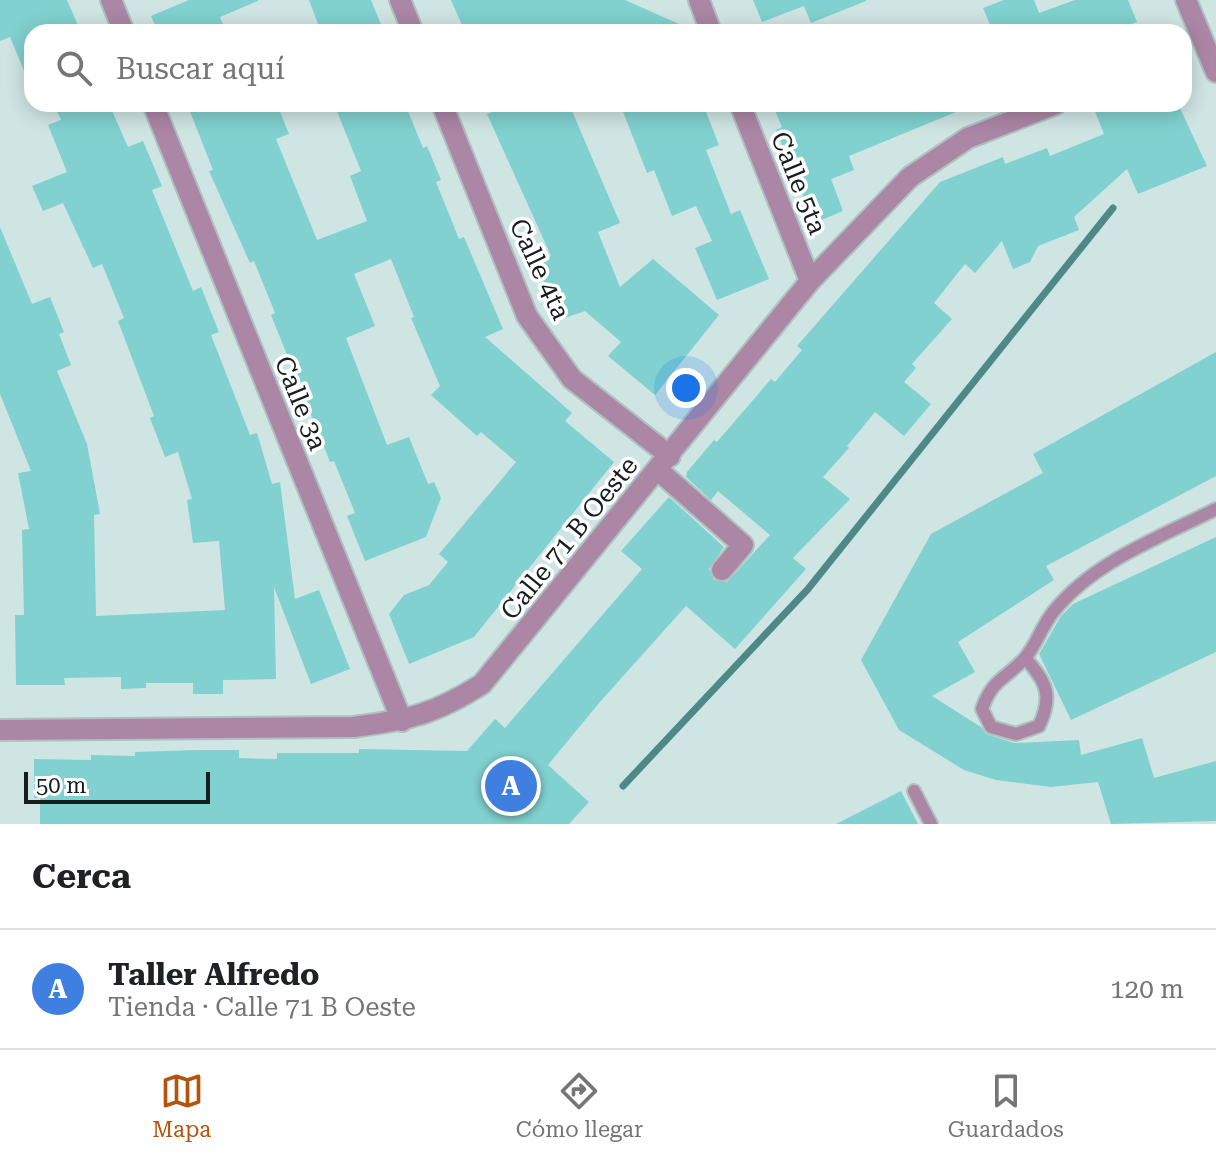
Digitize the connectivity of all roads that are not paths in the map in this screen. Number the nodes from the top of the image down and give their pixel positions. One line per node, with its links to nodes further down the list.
1 (111, 0): 5 (street)
2 (400, 0): 6 (street)
3 (699, 0): 7 (street)
4 (1186, 0): 8 (street)
5 (121, 24)
6 (410, 24)
7 (708, 24)
8 (1216, 72)
9 (156, 112): 18 (street, Calle 3a)
10 (445, 112): 14 (street, Calle 4ta)
11 (743, 112): 13 (street, Calle 5ta)
12 (1035, 112): 13 (street, Calle 71 B Oeste)
13 (810, 281): 14 (street, Calle 71 B Oeste)
14 (664, 463): 16 (street, Calle 4ta); 18 (street, Calle 71 B Oeste)
15 (1216, 509): 17 (lane)
16 (722, 570)
17 (1025, 658): 17 (lane)
18 (402, 721): 19 (street, Calle 71 B Oeste)
19 (0, 730)
20 (914, 791): 21 (lane)
21 (931, 824)

